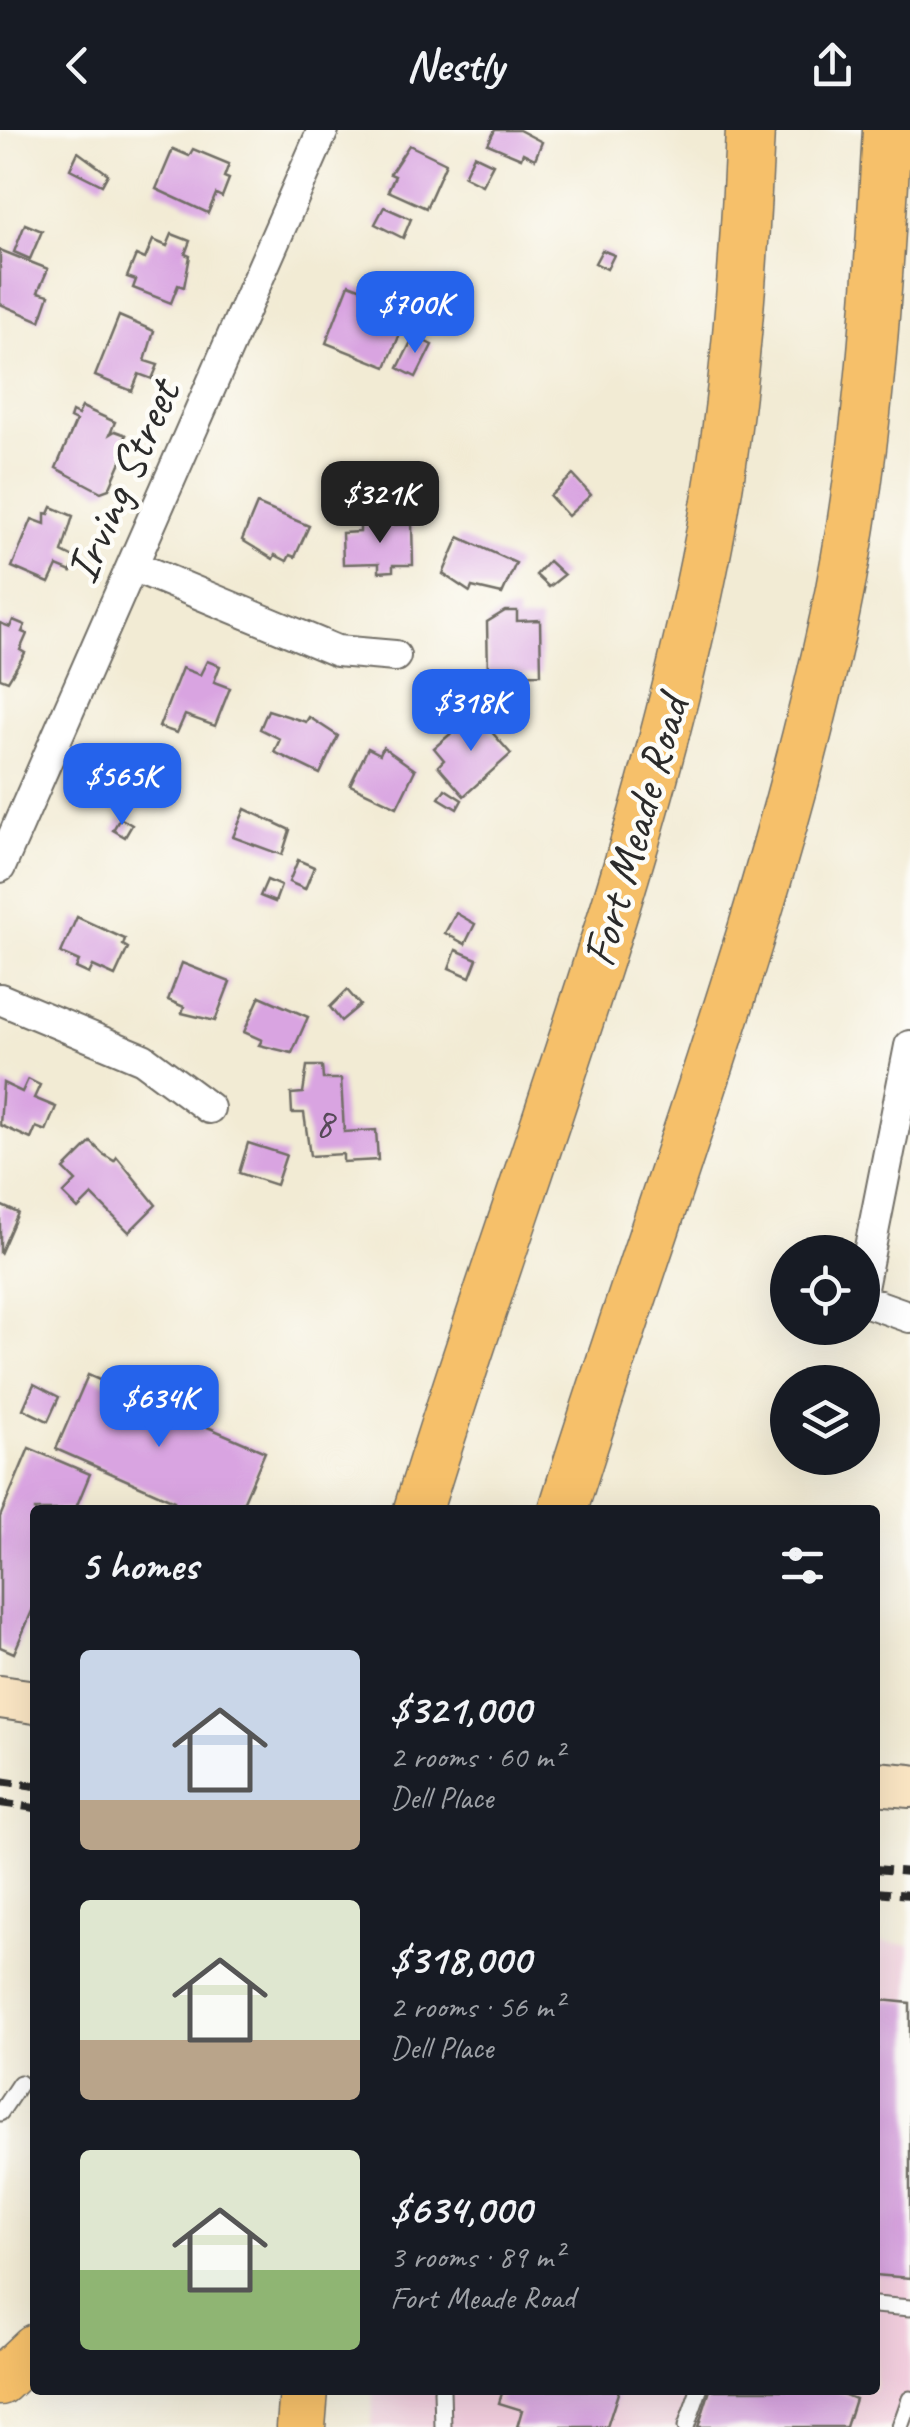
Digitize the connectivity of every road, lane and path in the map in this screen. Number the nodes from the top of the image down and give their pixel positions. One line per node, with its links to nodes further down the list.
1 (323, 130): 4 (street, Irving Street)
2 (750, 130): 13 (main road, Fort Meade Road)
3 (888, 130): 14 (main road)
4 (132, 566): 5 (street); 6 (street, Irving Street)
5 (395, 656)
6 (0, 867)
7 (0, 998): 9 (street)
8 (910, 1046): 10 (street)
9 (209, 1108)
10 (873, 1235)
11 (880, 1306): 12 (street)
12 (910, 1317)
13 (420, 1505)
14 (565, 1505)
15 (0, 1697): 16 (street)
16 (30, 1701)
17 (880, 1783): 18 (street)
18 (910, 1786)
19 (20, 2084): 20 (lane)
20 (0, 2113)
21 (880, 2305): 22 (lane)
22 (910, 2308)
23 (30, 2353): 24 (main road)
24 (0, 2381)
25 (304, 2395): 29 (main road)
26 (442, 2395): 30 (lane)
27 (697, 2395): 31 (lane)
28 (910, 2399): 32 (lane)
29 (301, 2427)
30 (443, 2427)
31 (686, 2427)
32 (900, 2427)

